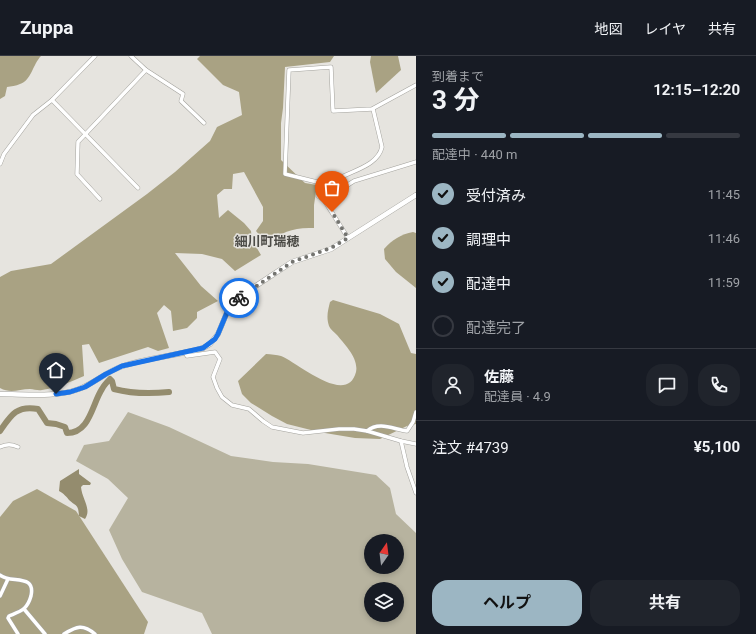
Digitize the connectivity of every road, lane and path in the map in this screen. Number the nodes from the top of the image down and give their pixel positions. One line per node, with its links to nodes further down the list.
1 (95, 56): 5 (street)
2 (131, 56): 3 (street)
3 (146, 70): 7 (street); 8 (street)
4 (416, 85): 6 (street)
5 (52, 100): 8 (street); 10 (street)
6 (373, 109): 11 (street); 11 (street)
7 (204, 123)
8 (86, 134): 12 (street); 14 (street)
9 (416, 162): 15 (street)
10 (0, 164)
11 (329, 185): 15 (street)
12 (138, 188)
13 (416, 195): 16 (main road)
14 (100, 199)
15 (324, 200): 16 (street)
16 (348, 238): 17 (main road)
17 (185, 352): 18 (main road); 20 (street)
18 (0, 394)
19 (416, 412): 20 (street)
20 (367, 431): 21 (street)
21 (401, 441): 22 (street); 25 (street)
22 (416, 444)
23 (0, 447): 24 (street)
24 (18, 448)
25 (410, 474): 26 (street); 27 (street)
26 (416, 476)
27 (416, 493)
28 (0, 575): 29 (street)
29 (8, 579): 30 (street); 31 (street)
30 (0, 596)
31 (24, 610): 32 (street); 33 (street)
32 (18, 634)
33 (45, 634)
34 (64, 634): 35 (street)
35 (95, 634)

